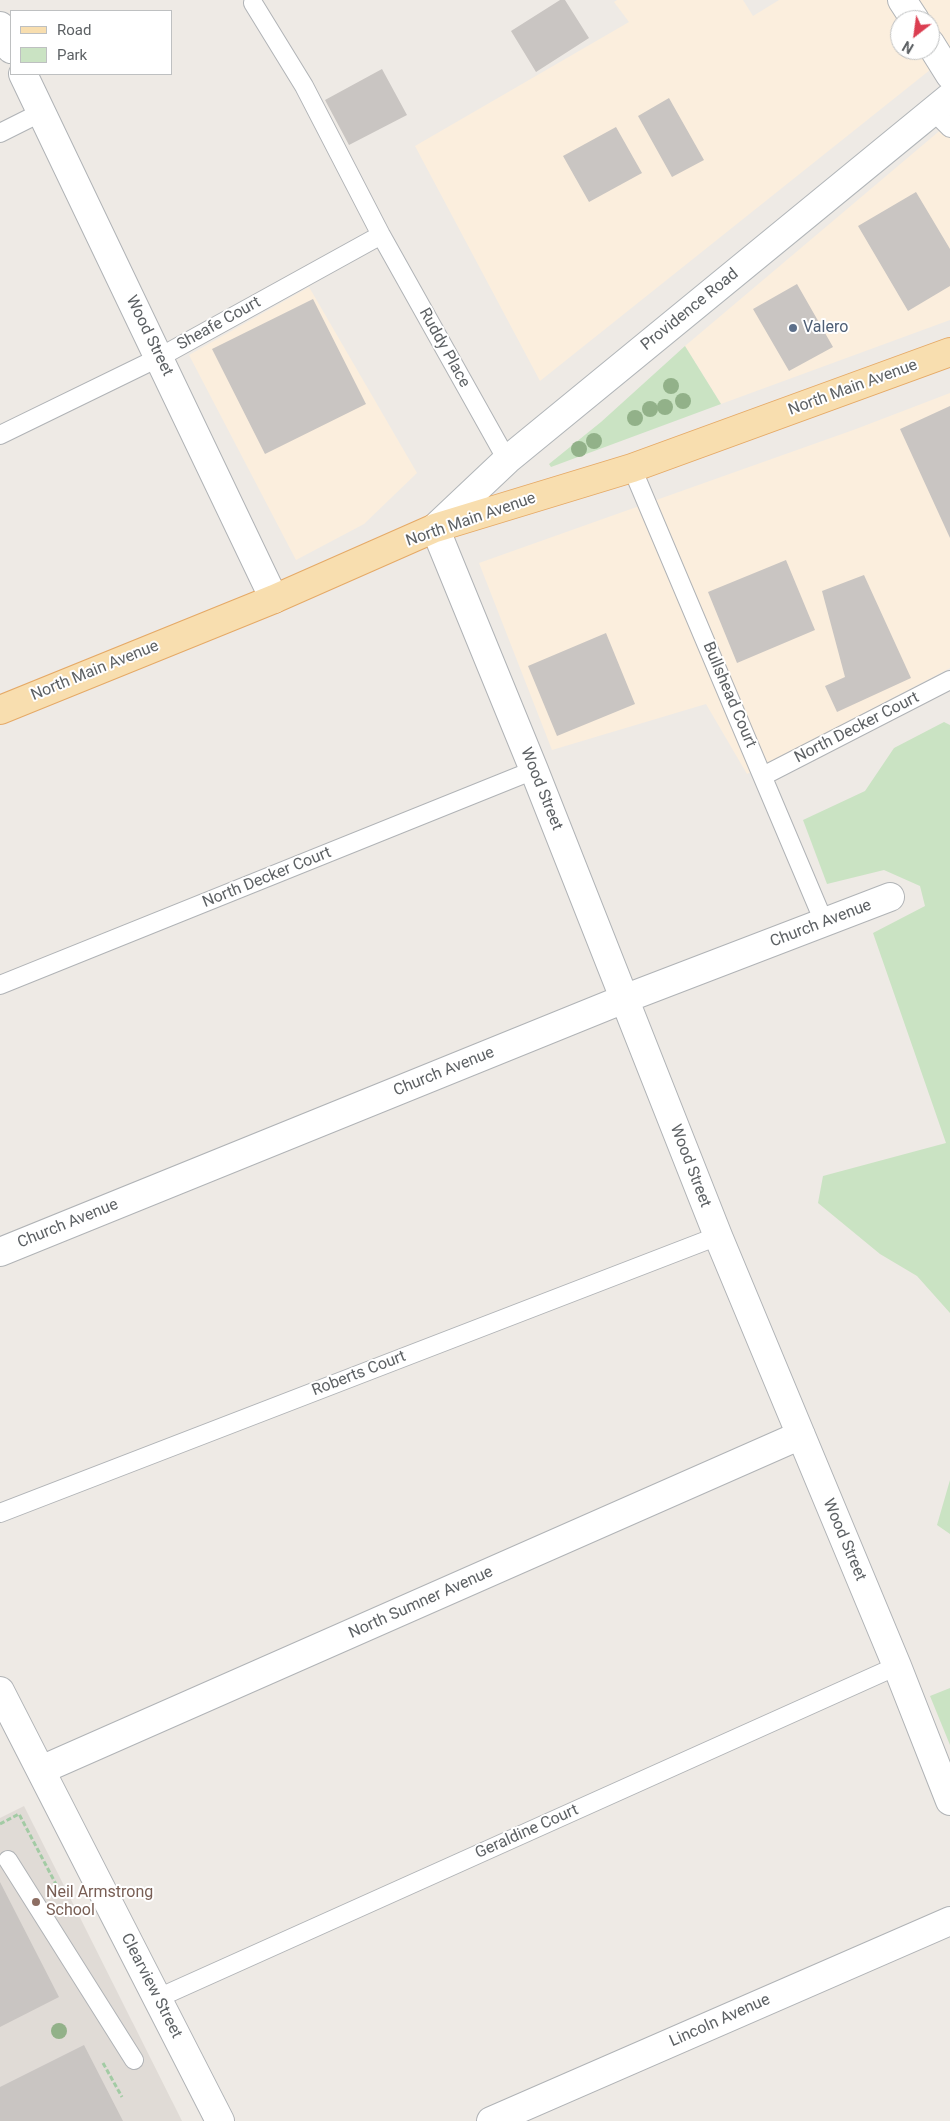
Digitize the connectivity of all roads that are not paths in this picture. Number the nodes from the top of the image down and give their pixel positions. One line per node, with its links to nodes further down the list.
1 (253, 4): 10 (lane, Ruddy Place)
2 (0, 26): 3 (street)
3 (10, 47)
4 (940, 59): 6 (street)
5 (24, 75): 7 (street, Wood Street)
6 (950, 75)
7 (42, 112): 9 (lane); 12 (street, Wood Street)
8 (944, 112): 14 (street, Providence Road)
9 (0, 134)
10 (381, 235): 12 (lane, Sheafe Court); 14 (lane, Ruddy Place)
11 (950, 352): 15 (main road, North Main Avenue)
12 (160, 357): 13 (lane, Sheafe Court); 17 (street, Wood Street)
13 (0, 434)
14 (507, 460): 16 (street, Providence Road)
15 (632, 468): 16 (main road, North Main Avenue); 21 (lane, Bullshead Court)
16 (435, 528): 17 (main road, North Main Avenue); 20 (street, Wood Street)
17 (274, 599): 19 (main road, North Main Avenue)
18 (950, 680): 21 (lane, North Decker Court)
19 (0, 710)
20 (534, 770): 24 (lane, North Decker Court); 25 (street, Wood Street)
21 (764, 776): 23 (lane, Bullshead Court)
22 (890, 897): 23 (street, Church Avenue)
23 (824, 922): 25 (street, Church Avenue)
24 (0, 985)
25 (624, 999): 26 (street, Wood Street); 27 (street, Church Avenue)
26 (718, 1236): 28 (street, Wood Street); 29 (lane, Roberts Court)
27 (0, 1252)
28 (801, 1435): 30 (street, Wood Street); 32 (street, North Sumner Avenue)
29 (0, 1513)
30 (897, 1666): 33 (street, Wood Street); 36 (lane, Geraldine Court)
31 (0, 1691): 32 (street, Clearview Street)
32 (41, 1770): 36 (street, Clearview Street)
33 (950, 1801)
34 (8, 1860): 37 (lane)
35 (950, 1921): 39 (street, Lincoln Avenue)
36 (158, 1998): 38 (street, Clearview Street)
37 (134, 2060)
38 (220, 2121)
39 (490, 2121)

